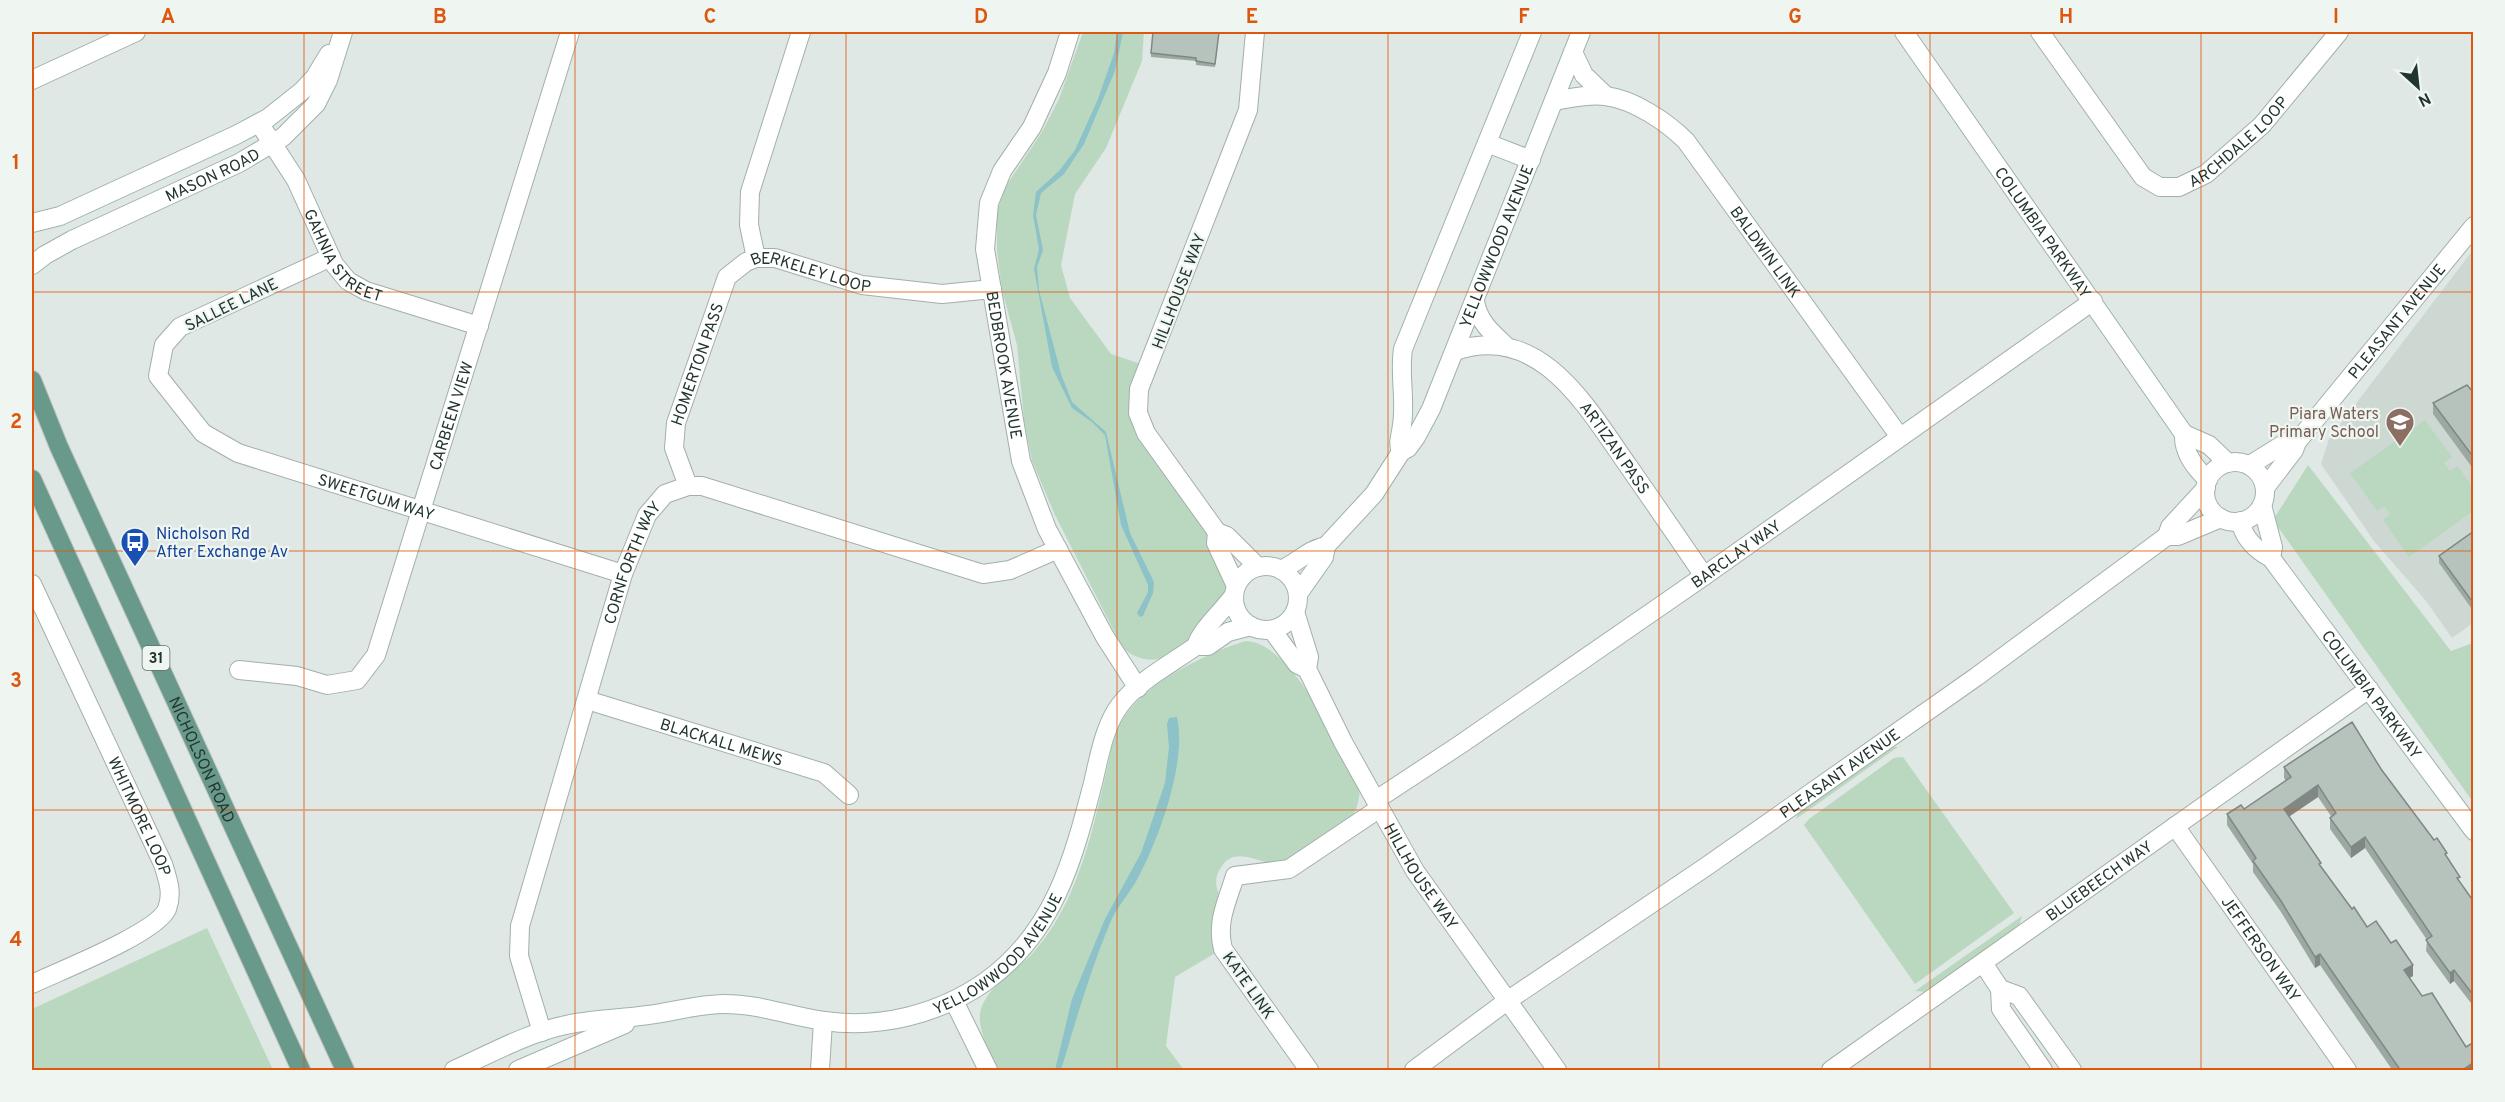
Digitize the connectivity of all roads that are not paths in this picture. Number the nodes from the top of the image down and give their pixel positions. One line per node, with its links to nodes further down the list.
1 (136, 32): 13 (street)
2 (342, 32): 16 (street, MASON ROAD); 18 (street, MASON ROAD)
3 (570, 32): 28 (street, CARBEEN VIEW)
4 (801, 32): 23 (street, BERKELEY LOOP)
5 (1070, 32): 25 (street, BEDBROOK AVENUE)
6 (1255, 32): 46 (street, HILLHOUSE WAY)
7 (1532, 32): 17 (street)
8 (1581, 32): 12 (street, YELLOWWOOD AVENUE)
9 (1904, 32): 26 (street, COLUMBIA PARKWAY)
10 (2040, 32): 11 (street, ARCHDALE LOOP)
11 (2339, 32)
12 (1573, 52): 14 (street, BALDWIN LINK); 15 (street, YELLOWWOOD AVENUE)
13 (32, 80)
14 (1606, 96): 15 (street, BALDWIN LINK); 34 (street, BALDWIN LINK)
15 (1554, 101): 19 (street, YELLOWWOOD AVENUE)
16 (259, 123): 18 (street, GAHNIA STREET); 20 (street, MASON ROAD)
17 (1487, 142): 19 (street); 36 (street)
18 (272, 144): 22 (street, GAHNIA STREET); 24 (street, MASON ROAD)
19 (1531, 160): 27 (street, YELLOWWOOD AVENUE)
20 (32, 223)
21 (2474, 226): 35 (street, PLEASANT AVENUE)
22 (331, 256): 28 (street, GAHNIA STREET); 31 (street, SALLEE LANE)
23 (756, 258): 25 (street, BERKELEY LOOP); 41 (street, HOMERTON PASS)
24 (32, 265)
25 (992, 289): 49 (street, BEDBROOK AVENUE)
26 (2093, 301): 33 (street, COLUMBIA PARKWAY); 34 (street, BARCLAY WAY)
27 (1475, 302): 29 (street, ARTIZAN PASS); 30 (street, YELLOWWOOD AVENUE)
28 (479, 326): 43 (street, CARBEEN VIEW)
29 (1505, 345): 30 (street, ARTIZAN PASS); 54 (street, ARTIZAN PASS)
30 (1455, 351): 36 (street, YELLOWWOOD AVENUE)
31 (158, 376): 43 (street, SWEETGUM WAY)
32 (32, 380): 79 (main road, NICHOLSON ROAD / 31)
33 (2184, 434): 37 (street, COLUMBIA PARKWAY); 40 (street, COLUMBIA PARKWAY)
34 (1900, 437): 54 (street, BARCLAY WAY)
35 (2296, 442): 38 (street, PLEASANT AVENUE); 42 (street, PLEASANT AVENUE)
36 (1401, 452): 48 (street, YELLOWWOOD AVENUE)
37 (2228, 463): 38 (street); 40 (street)
38 (2250, 465): 42 (street)
39 (32, 479): 78 (main road, 31)
40 (2207, 484): 44 (street); 47 (street, PLEASANT AVENUE)
41 (688, 486): 49 (street); 53 (street, CORNFORTH WAY)
42 (2264, 496): 45 (street); 50 (street)
43 (421, 512): 53 (street, SWEETGUM WAY); 62 (street, CARBEEN VIEW)
44 (2221, 518): 45 (street); 47 (street, PLEASANT AVENUE)
45 (2241, 521): 50 (street, COLUMBIA PARKWAY)
46 (1217, 532): 51 (street, HILLHOUSE WAY); 56 (street, HILLHOUSE WAY)
47 (2167, 536): 74 (street, PLEASANT AVENUE)
48 (1326, 546): 52 (street, YELLOWWOOD AVENUE); 57 (street, YELLOWWOOD AVENUE)
49 (1058, 549): 63 (street, BEDBROOK AVENUE)
50 (2271, 558): 64 (street, COLUMBIA PARKWAY)
51 (1258, 567): 52 (street); 56 (street)
52 (1281, 570): 57 (street)
53 (623, 574): 65 (street, CORNFORTH WAY)
54 (1704, 576): 67 (street, BARCLAY WAY)
55 (32, 584): 71 (street, WHITMORE LOOP)
56 (1235, 590): 58 (street); 60 (street, YELLOWWOOD AVENUE)
57 (1297, 603): 59 (street); 61 (street, HILLHOUSE WAY)
58 (1251, 626): 59 (street); 60 (street, YELLOWWOOD AVENUE)
59 (1272, 630): 61 (street, HILLHOUSE WAY)
60 (1196, 646): 63 (street, YELLOWWOOD AVENUE)
61 (1307, 669): 67 (street, HILLHOUSE WAY)
62 (239, 670)
63 (1138, 688): 73 (street, YELLOWWOOD AVENUE)
64 (2369, 689): 68 (street, BLUEBEECH WAY); 69 (street, COLUMBIA PARKWAY)
65 (587, 700): 66 (street, BLACKALL MEWS); 77 (street, CORNFORTH WAY)
66 (849, 795)
67 (1378, 804): 74 (street, HILLHOUSE WAY); 84 (street, KATE LINK)
68 (2175, 826): 70 (street, BLUEBEECH WAY); 90 (street, JEFFERSON WAY)
69 (2474, 831)
70 (1983, 963): 72 (street); 87 (street, BLUEBEECH WAY)
71 (32, 984)
72 (2000, 989): 88 (street); 89 (street)
73 (954, 1001): 76 (street, YELLOWWOOD AVENUE); 83 (street)
74 (1507, 1001): 85 (street, PLEASANT AVENUE); 86 (street, HILLHOUSE WAY)
75 (644, 1016): 76 (street, YELLOWWOOD AVENUE); 77 (street, YELLOWWOOD AVENUE); 81 (street, YELLOWWOOD AVENUE)
76 (823, 1021): 82 (street)
77 (542, 1032): 80 (street, YELLOWWOOD AVENUE)
78 (301, 1071)
79 (345, 1071)
80 (454, 1071)
81 (518, 1071)
82 (820, 1071)
83 (988, 1071)
84 (1309, 1071)
85 (1414, 1071)
86 (1557, 1071)
87 (1831, 1071)
88 (2043, 1071)
89 (2072, 1071)
90 (2347, 1071)

